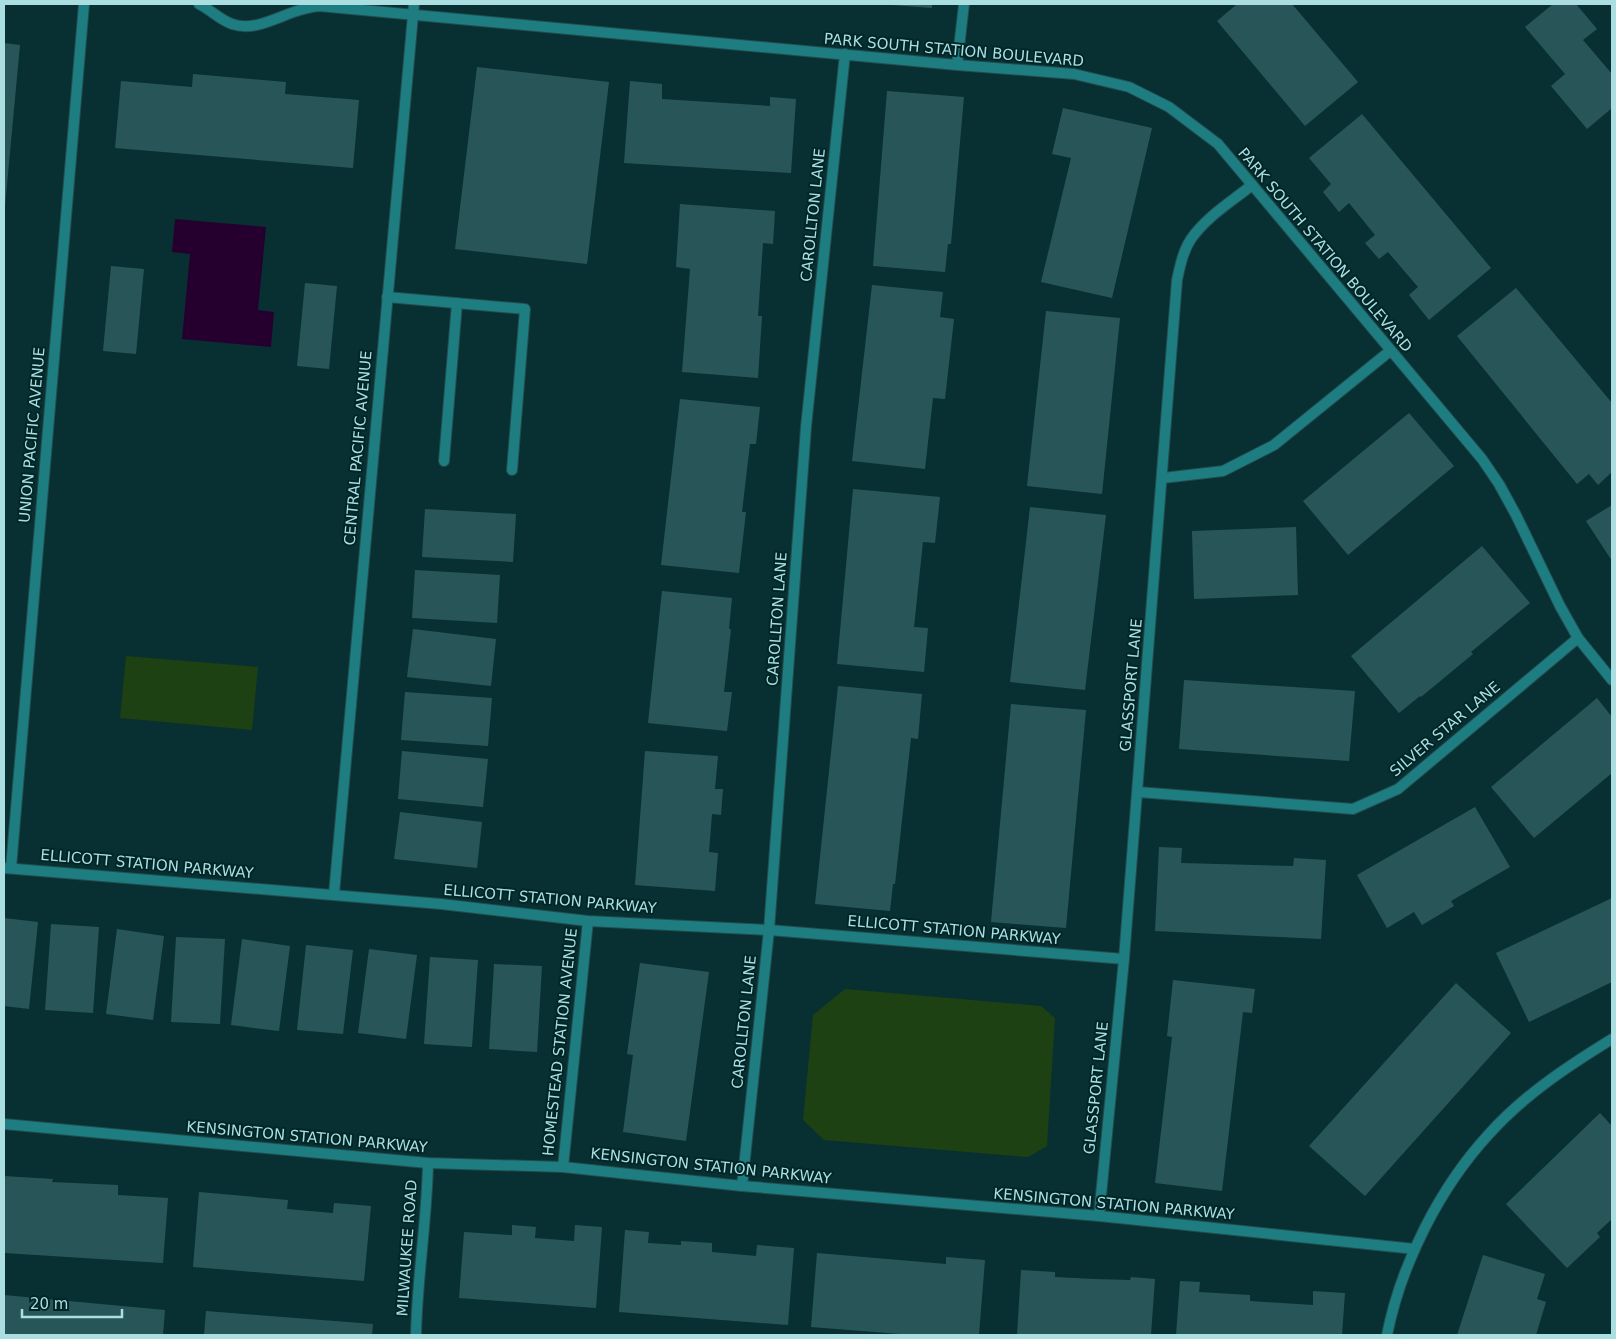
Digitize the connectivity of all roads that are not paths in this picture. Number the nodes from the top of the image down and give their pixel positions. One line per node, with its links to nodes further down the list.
1 (84, 4): 18 (street, UNION PACIFIC AVENUE)
2 (200, 4): 5 (street, PARK SOUTH STATION BOULEVARD)
3 (414, 4): 5 (street, CENTRAL PACIFIC AVENUE)
4 (964, 4): 7 (street)
5 (413, 15): 6 (street, PARK SOUTH STATION BOULEVARD); 9 (street, CENTRAL PACIFIC AVENUE)
6 (845, 54): 7 (street, PARK SOUTH STATION BOULEVARD); 21 (street, CAROLLTON LANE)
7 (957, 65): 8 (street, PARK SOUTH STATION BOULEVARD)
8 (1252, 185): 11 (street, PARK SOUTH STATION BOULEVARD); 14 (street, GLASSPORT LANE)
9 (387, 297): 10 (street); 19 (street, CENTRAL PACIFIC AVENUE)
10 (458, 303): 12 (street); 13 (street)
11 (1390, 351): 14 (street); 15 (street, PARK SOUTH STATION BOULEVARD)
12 (444, 461)
13 (512, 470)
14 (1163, 478): 17 (street, GLASSPORT LANE)
15 (1578, 638): 16 (street, PARK SOUTH STATION BOULEVARD); 17 (street, SILVER STAR LANE)
16 (1612, 680)
17 (1138, 792): 22 (street, GLASSPORT LANE)
18 (7, 868): 19 (street, ELLICOTT STATION PARKWAY)
19 (334, 894): 20 (street, ELLICOTT STATION PARKWAY)
20 (588, 921): 21 (street, ELLICOTT STATION PARKWAY); 26 (street, HOMESTEAD STATION AVENUE)
21 (769, 930): 22 (street, ELLICOTT STATION PARKWAY); 27 (street, CAROLLTON LANE)
22 (1124, 958): 28 (street, GLASSPORT LANE)
23 (1612, 1040): 29 (street)
24 (4, 1124): 25 (street, KENSINGTON STATION PARKWAY)
25 (428, 1163): 26 (street, KENSINGTON STATION PARKWAY); 30 (street, MILWAUKEE ROAD)
26 (562, 1167): 27 (street, KENSINGTON STATION PARKWAY)
27 (742, 1186): 28 (street, KENSINGTON STATION PARKWAY)
28 (1099, 1216): 29 (street, KENSINGTON STATION PARKWAY)
29 (1415, 1249): 31 (street)
30 (416, 1335)
31 (1388, 1335)

